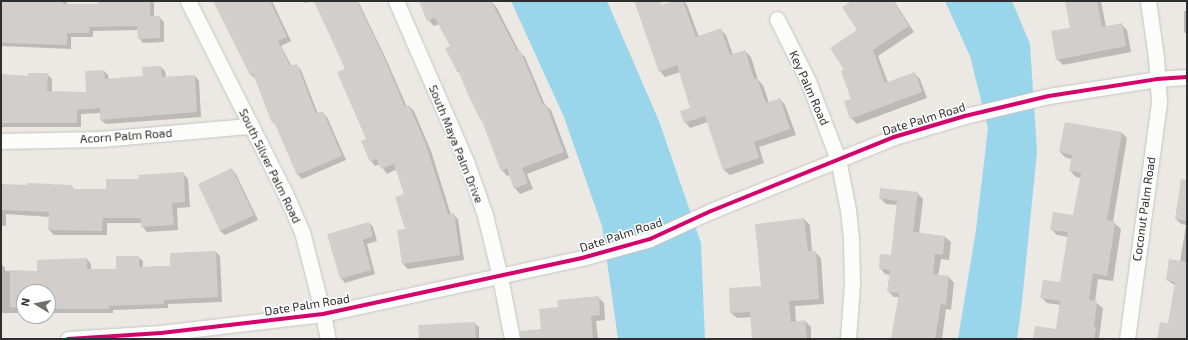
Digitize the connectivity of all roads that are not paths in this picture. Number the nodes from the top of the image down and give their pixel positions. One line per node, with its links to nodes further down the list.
1 (188, 1): 7 (street, South Silver Palm Road)
2 (396, 1): 10 (street, South Maya Palm Drive)
3 (1148, 1): 6 (street, Coconut Palm Road)
4 (777, 19): 9 (street, Key Palm Road)
5 (1187, 77): 6 (street, Date Palm Road)
6 (1157, 79): 9 (street, Date Palm Road); 16 (street, Coconut Palm Road)
7 (251, 126): 8 (street, Acorn Palm Road); 11 (street, South Silver Palm Road)
8 (1, 141)
9 (838, 159): 10 (street, Date Palm Road); 15 (street, Key Palm Road)
10 (500, 277): 11 (street, Date Palm Road); 14 (street, South Maya Palm Drive)
11 (324, 314): 12 (street, Date Palm Road); 13 (street, South Silver Palm Road)
12 (68, 339)
13 (328, 339)
14 (512, 339)
15 (848, 339)
16 (1127, 339)

